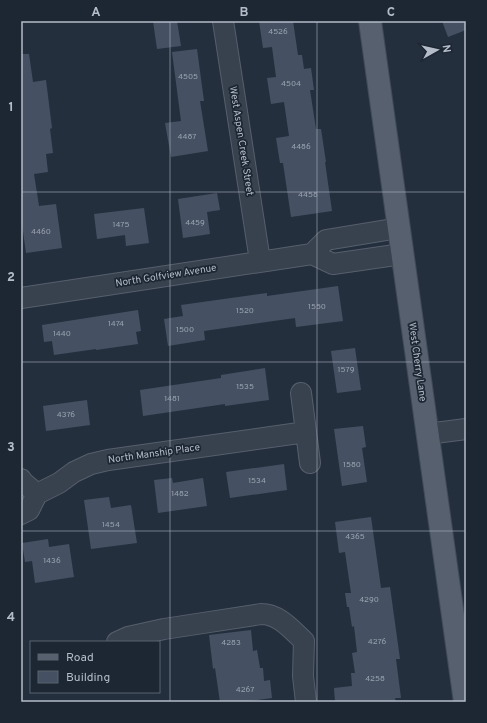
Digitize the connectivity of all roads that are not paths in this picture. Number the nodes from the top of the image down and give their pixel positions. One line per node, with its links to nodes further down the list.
1 (223, 21): 6 (street, West Aspen Creek Street)
2 (370, 21): 3 (main road, West Cherry Lane)
3 (399, 228): 4 (street); 5 (main road, West Cherry Lane)
4 (312, 254): 5 (street); 6 (street, North Golfview Avenue)
5 (402, 254): 11 (main road, West Cherry Lane)
6 (260, 261): 7 (street, North Golfview Avenue)
7 (21, 298)
8 (301, 393): 10 (street)
9 (466, 429): 11 (street)
10 (306, 432): 12 (street); 14 (street, North Manship Place)
11 (427, 434): 18 (main road, West Cherry Lane)
12 (310, 462)
13 (21, 479): 14 (street)
14 (37, 494): 15 (street)
15 (21, 514)
16 (119, 641): 17 (street)
17 (306, 702)
18 (465, 702)

